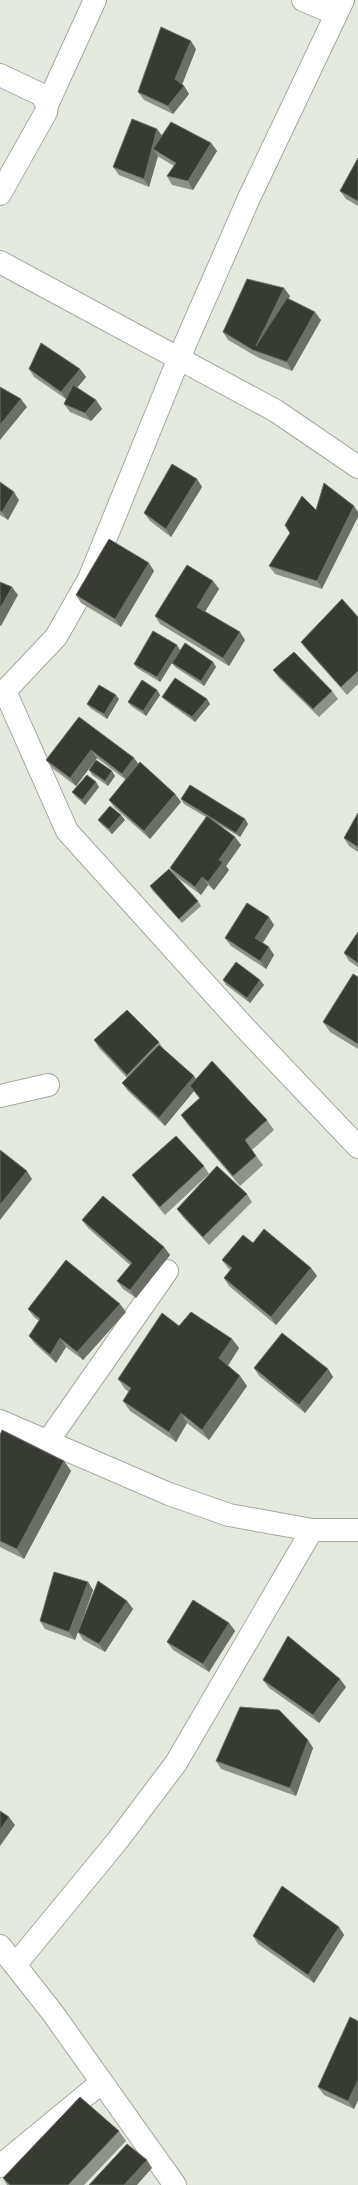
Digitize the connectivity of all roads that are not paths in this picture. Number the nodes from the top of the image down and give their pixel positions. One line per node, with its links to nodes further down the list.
1 (95, 0): 5 (street)
2 (303, 0): 3 (street)
3 (340, 7): 8 (street)
4 (0, 75): 5 (street)
5 (47, 105): 6 (street)
6 (0, 194)
7 (0, 262): 8 (street)
8 (179, 358): 9 (street); 10 (street)
9 (358, 466)
10 (2, 685): 13 (street)
11 (48, 1085): 12 (street)
12 (0, 1096)
13 (358, 1147)
14 (167, 1271): 16 (street)
15 (0, 1421): 16 (street)
16 (48, 1441): 17 (street)
17 (312, 1530): 18 (street); 20 (street)
18 (358, 1530)
19 (0, 1946): 20 (street)
20 (16, 1964): 21 (street)
21 (102, 2082): 22 (street); 23 (street)
22 (0, 2166)
23 (175, 2185)

